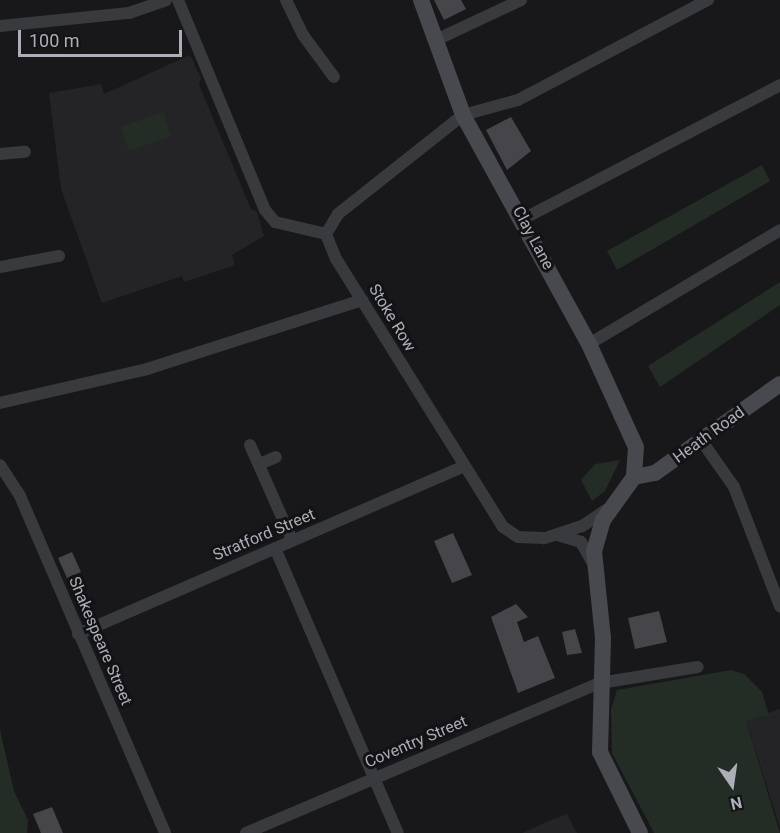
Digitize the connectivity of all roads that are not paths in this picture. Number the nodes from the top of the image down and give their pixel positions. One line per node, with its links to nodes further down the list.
1 (166, 0): 7 (street)
2 (178, 0): 16 (street)
3 (286, 0): 9 (street)
4 (421, 0): 8 (street, Clay Lane)
5 (521, 0): 8 (street)
6 (708, 0): 11 (street)
7 (0, 26)
8 (436, 40): 11 (street, Clay Lane)
9 (334, 76)
10 (780, 85): 14 (street)
11 (463, 115): 14 (street, Clay Lane); 16 (street)
12 (25, 152): 13 (street)
13 (0, 154)
14 (523, 219): 20 (street, Clay Lane)
15 (780, 230): 20 (street)
16 (326, 234): 19 (street, Stoke Row)
17 (59, 256): 18 (street)
18 (0, 267)
19 (362, 300): 22 (street); 28 (street, Stoke Row)
20 (589, 344): 29 (street, Clay Lane)
21 (780, 384): 23 (street, Heath Road)
22 (0, 403)
23 (701, 440): 29 (street, Heath Road); 35 (street)
24 (250, 445): 26 (street)
25 (276, 457): 26 (street)
26 (262, 464): 32 (street)
27 (0, 465): 36 (street, Shakespeare Street)
28 (462, 467): 31 (street, Stoke Row); 32 (street, Stratford Street)
29 (634, 477): 30 (street)
30 (614, 504): 31 (street); 34 (street)
31 (553, 535): 34 (street)
32 (292, 540): 33 (street, Stratford Street)
33 (275, 548): 36 (street, Stratford Street); 39 (street)
34 (596, 573): 38 (street)
35 (780, 606)
36 (78, 633): 40 (street, Shakespeare Street)
37 (698, 667): 38 (street, Coventry Street)
38 (600, 683): 39 (street, Coventry Street); 43 (street)
39 (374, 777): 41 (street, Coventry Street); 42 (street)
40 (165, 833)
41 (246, 833)
42 (398, 833)
43 (640, 833)

